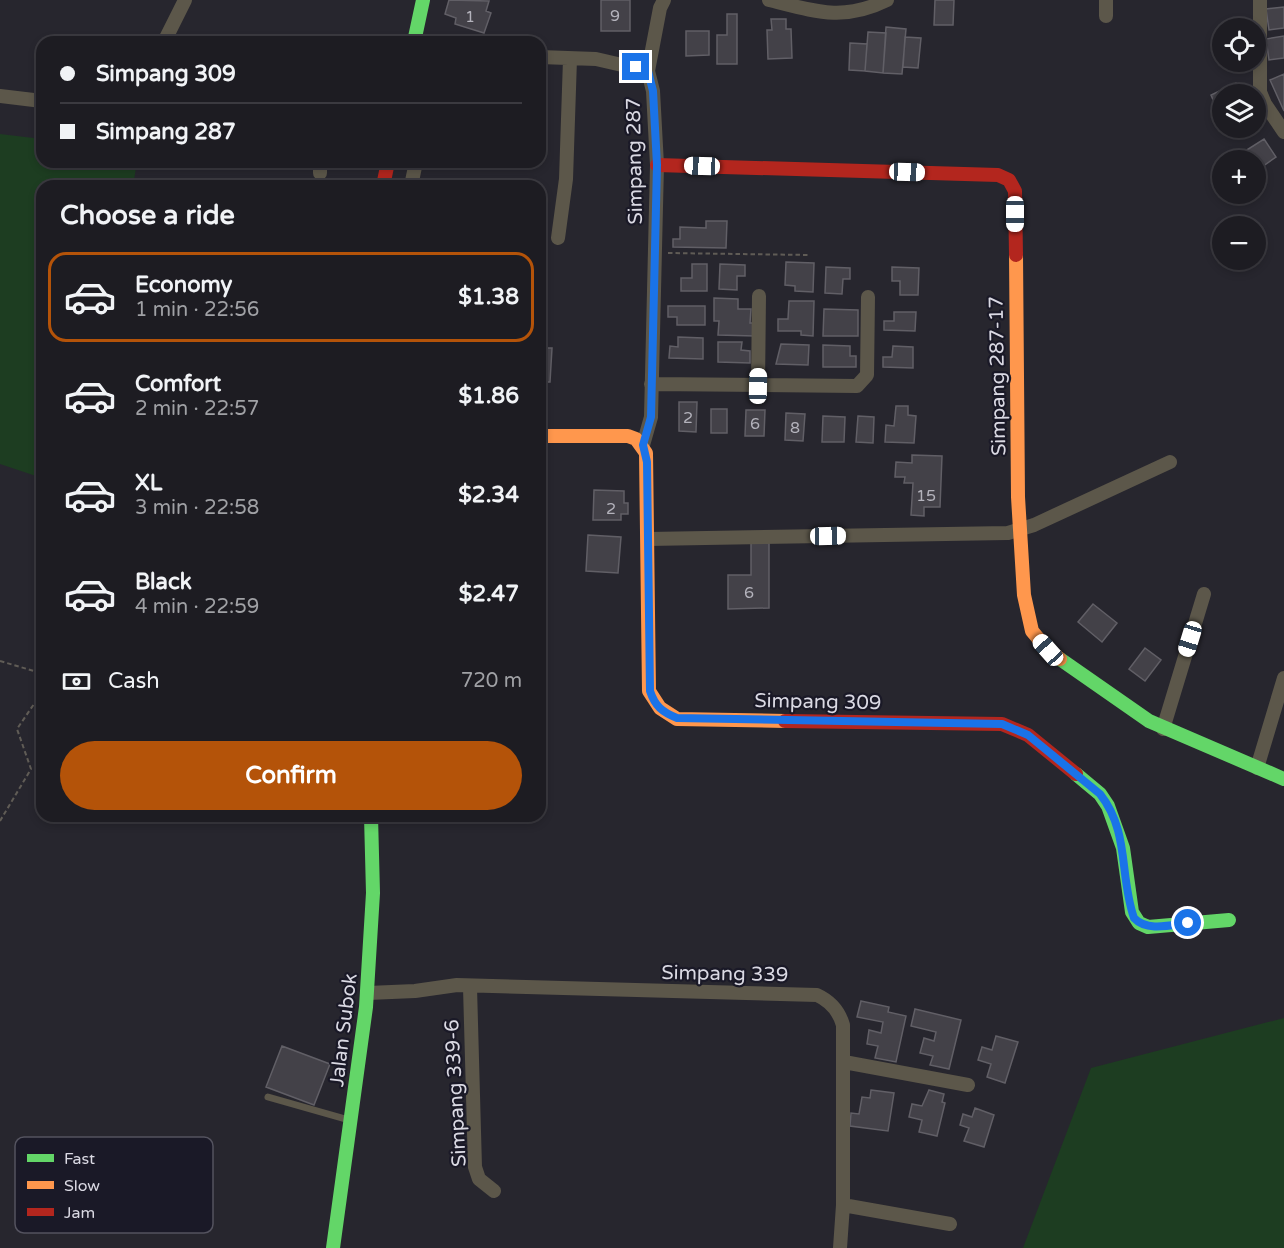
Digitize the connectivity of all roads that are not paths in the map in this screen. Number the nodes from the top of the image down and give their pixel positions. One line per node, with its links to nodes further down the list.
1 (185, 0): 9 (street)
2 (423, 0): 10 (street)
3 (664, 0): 13 (street)
4 (769, 0): 5 (street)
5 (887, 0)
6 (1106, 0): 8 (street)
7 (1260, 0): 16 (street)
8 (1106, 16)
9 (167, 36)
10 (415, 36)
11 (546, 57): 12 (street, Simpang 287)
12 (570, 59): 13 (street, Simpang 287); 18 (street)
13 (648, 71): 17 (street, Simpang 287)
14 (0, 96): 15 (street)
15 (36, 100)
16 (1284, 132)
17 (657, 165): 21 (street, Simpang 287); 26 (street, Simpang 287-17)
18 (558, 238)
19 (759, 296): 22 (street)
20 (868, 297): 22 (street)
21 (651, 384): 22 (street); 24 (street, Simpang 287)
22 (758, 386)
23 (546, 436): 24 (street)
24 (643, 445): 27 (street, Simpang 309)
25 (1170, 462): 26 (street)
26 (1021, 529): 27 (street); 30 (street, Simpang 287-17)
27 (648, 538): 34 (street, Simpang 309)
28 (1204, 594): 30 (street)
29 (1284, 678): 31 (street)
30 (1163, 729): 31 (street, Simpang 287-17)
31 (1257, 768): 32 (street, Simpang 287-17)
32 (1284, 779)
33 (371, 822): 36 (street, Jalan Subok)
34 (1229, 920)
35 (470, 987): 36 (street, Simpang 339); 37 (street, Simpang 339); 41 (street, Simpang 339-6)
36 (368, 993): 40 (street, Jalan Subok)
37 (844, 1062): 38 (street); 42 (street, Simpang 339)
38 (968, 1085)
39 (268, 1097): 40 (lane)
40 (352, 1120): 44 (street, Jalan Subok)
41 (494, 1191)
42 (843, 1205): 43 (street); 45 (street, Simpang 339)
43 (950, 1224)
44 (333, 1248)
45 (840, 1248)

